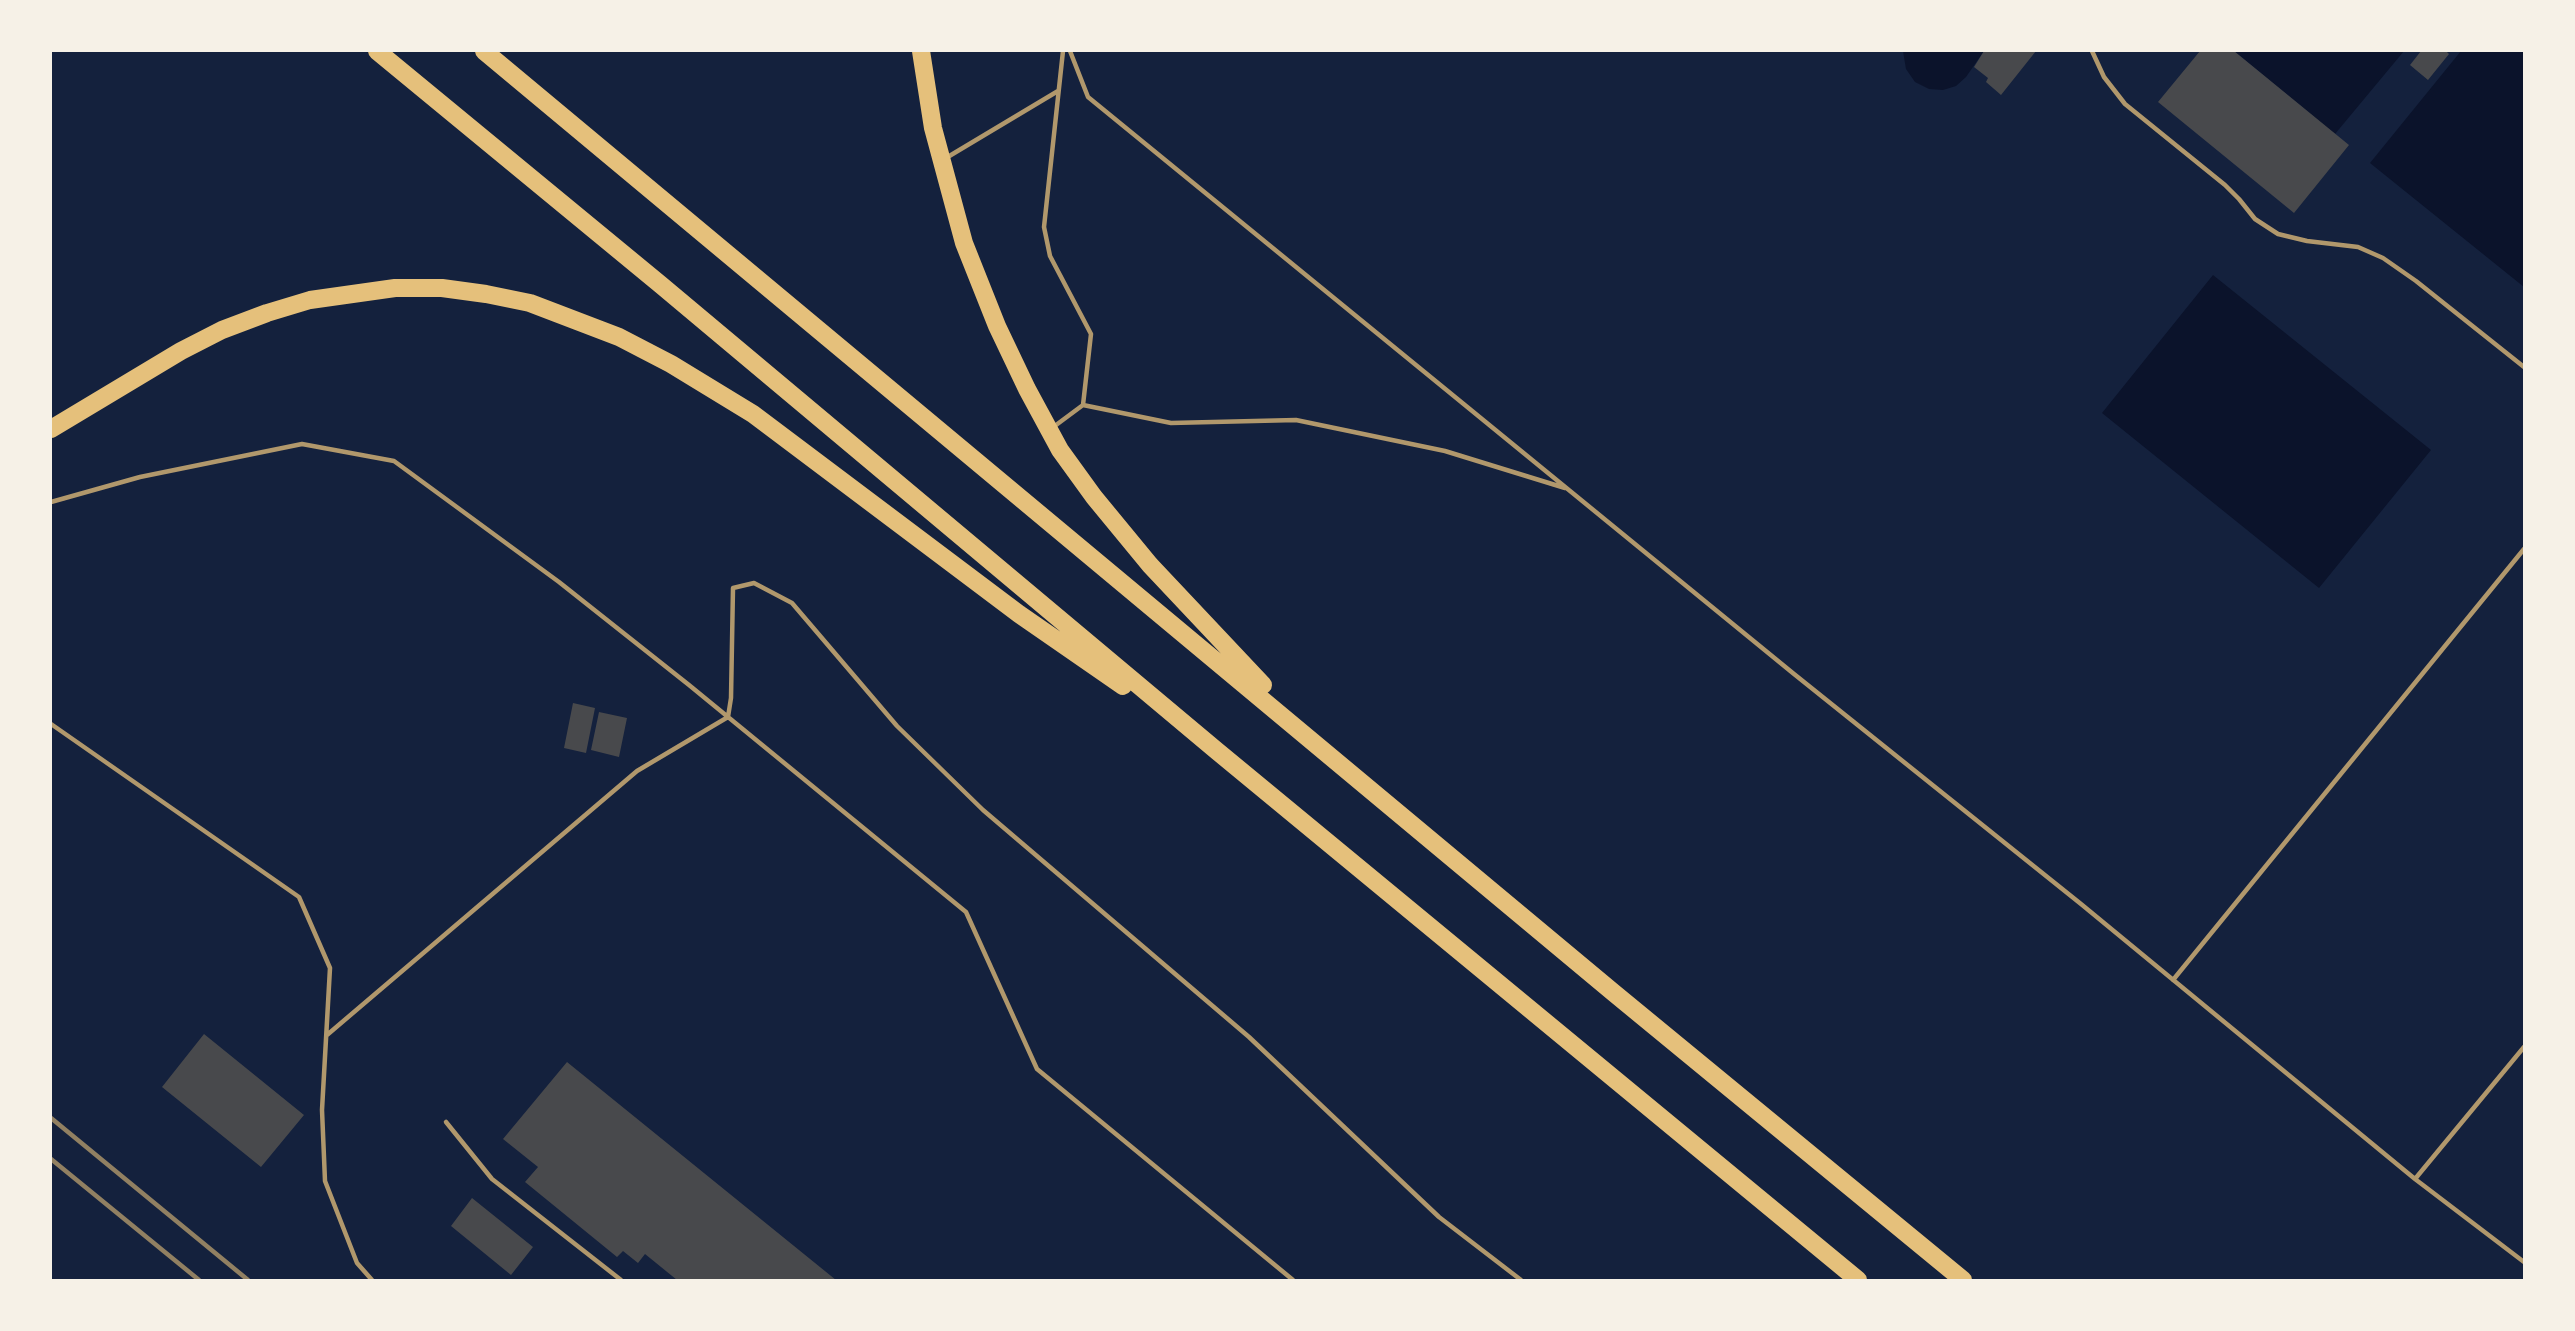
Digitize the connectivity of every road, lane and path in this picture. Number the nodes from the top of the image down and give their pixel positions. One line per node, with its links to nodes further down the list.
1 (377, 51): 18 (highway)
2 (484, 51): 19 (highway)
3 (921, 51): 8 (highway)
4 (1063, 51): 7 (lane)
5 (1070, 51): 13 (lane)
6 (2092, 51): 9 (lane)
7 (1058, 91): 8 (lane); 10 (lane)
8 (941, 160): 12 (highway)
9 (2524, 367)
10 (1083, 405): 12 (lane); 13 (lane)
11 (51, 429): 18 (highway)
12 (1050, 430): 19 (highway)
13 (1569, 489): 20 (lane)
14 (51, 502): 16 (lane)
15 (2524, 549): 20 (lane)
16 (728, 717): 21 (lane); 28 (lane); 29 (lane)
17 (51, 723): 21 (lane)
18 (1217, 751): 30 (highway)
19 (1356, 776): 31 (highway)
20 (2173, 980): 24 (lane)
21 (327, 1035): 26 (lane)
22 (2524, 1047): 24 (lane)
23 (446, 1122): 27 (lane)
24 (2415, 1179): 25 (lane)
25 (2524, 1262)
26 (372, 1280)
27 (621, 1280)
28 (1293, 1280)
29 (1521, 1280)
30 (1858, 1280)
31 (1963, 1280)

